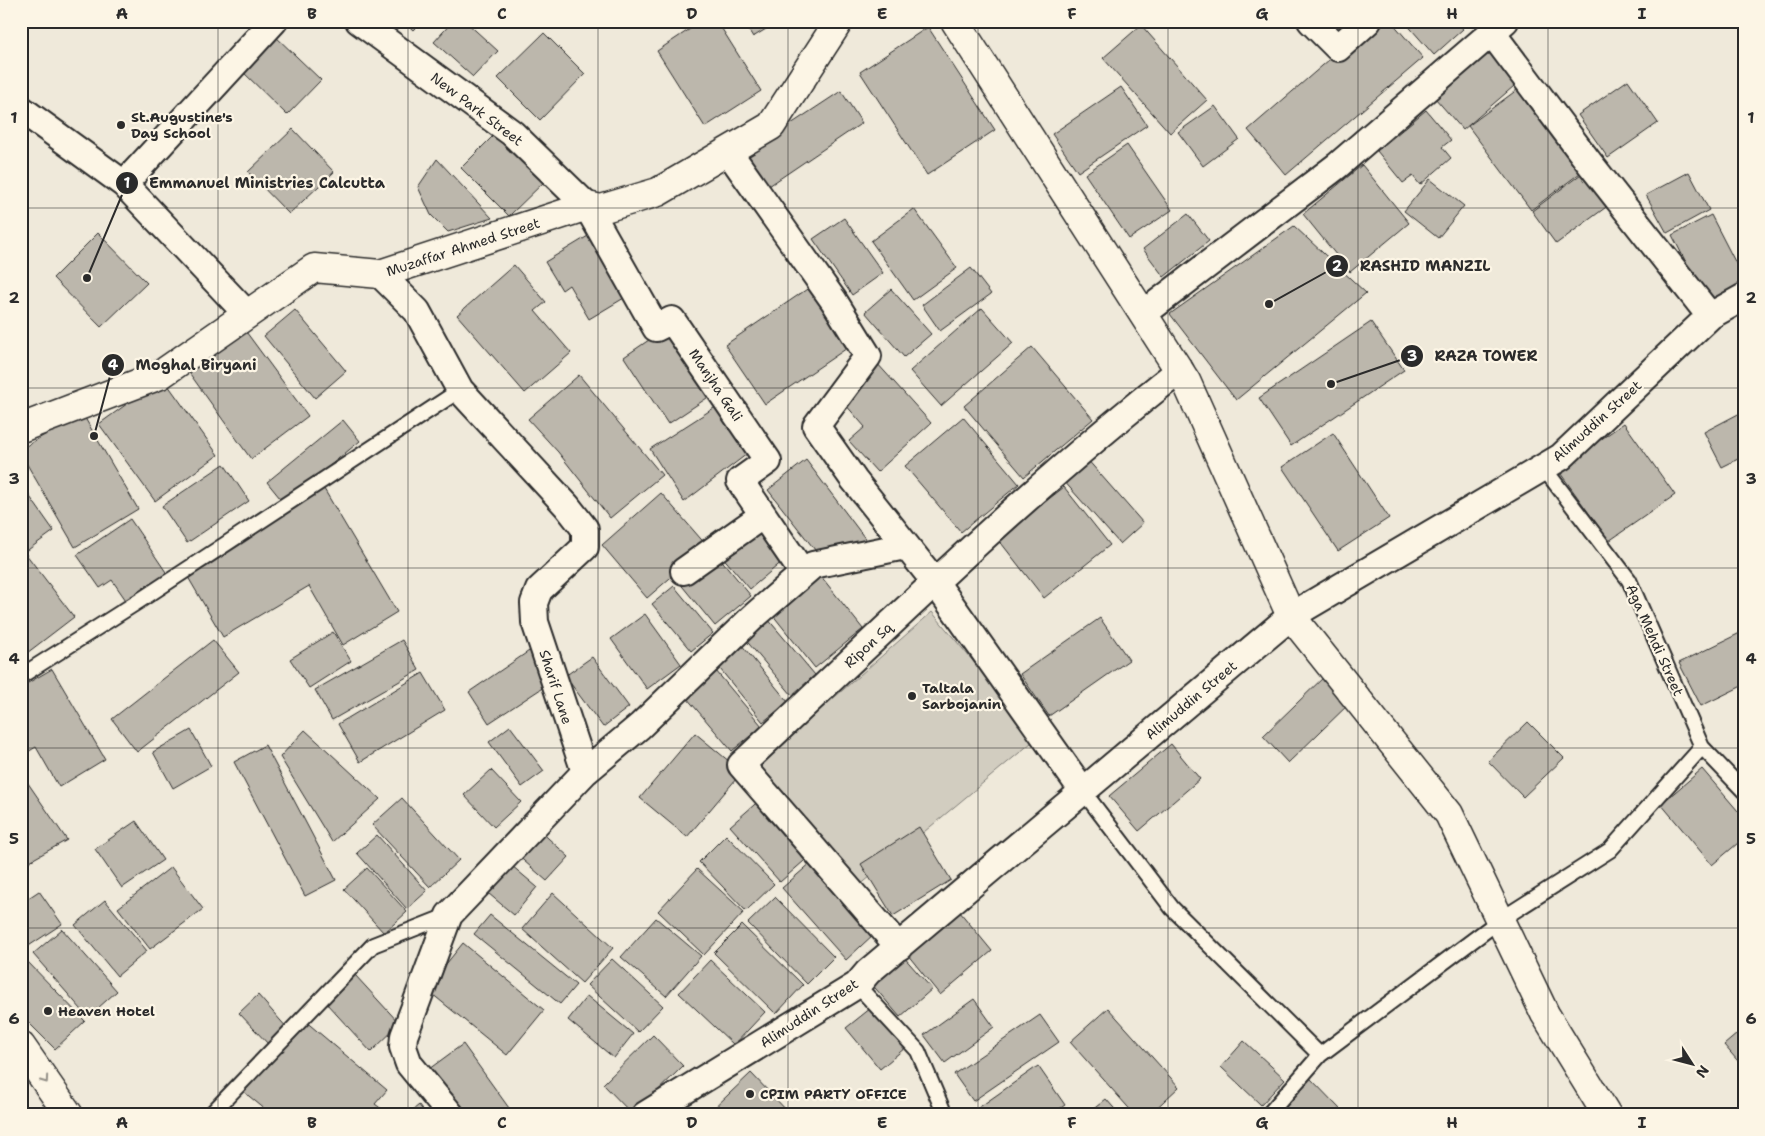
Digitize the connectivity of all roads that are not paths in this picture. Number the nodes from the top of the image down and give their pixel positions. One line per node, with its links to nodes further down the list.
1 (274, 21): 10 (street)
2 (358, 21): 11 (street, New Park Street)
3 (839, 21): 9 (street, Muzaffar Ahmed Street)
4 (955, 21): 15 (street)
5 (1311, 21): 6 (street)
6 (1368, 21)
7 (1498, 27): 15 (street); 16 (street)
8 (21, 109): 10 (street)
9 (728, 151): 11 (street, Muzaffar Ahmed Street); 22 (street)
10 (124, 184): 14 (street)
11 (587, 206): 12 (street, Muzaffar Ahmed Street); 21 (street, Manjha Gali)
12 (380, 274): 14 (street, Muzaffar Ahmed Street); 18 (street, Sharif Lane)
13 (1741, 304): 16 (street, Alimuddin Street)
14 (247, 314): 19 (street, Muzaffar Ahmed Street)
15 (1143, 314): 17 (street)
16 (1710, 316): 20 (street, Alimuddin Street)
17 (1180, 370): 25 (street, Ripon Sq); 26 (street)
18 (460, 390): 27 (lane); 29 (street, Sharif Lane)
19 (21, 428)
20 (1543, 467): 26 (street, Alimuddin Street); 28 (lane, Aga Mehdi Street)
21 (764, 515): 23 (street); 24 (street, Manjha Gali)
22 (906, 546): 24 (street); 25 (street)
23 (684, 571)
24 (803, 572): 29 (street)
25 (935, 582): 30 (street); 34 (street, Ripon Sq)
26 (1292, 616): 30 (street, Alimuddin Street); 33 (street)
27 (21, 676)
28 (1702, 747): 31 (lane, Aga Mehdi Street); 33 (lane)
29 (584, 772): 32 (street)
30 (1083, 791): 34 (street, Alimuddin Street); 37 (lane)
31 (1744, 792)
32 (448, 915): 39 (lane); 40 (street)
33 (1500, 920): 37 (lane); 44 (street)
34 (899, 947): 35 (street, Alimuddin Street)
35 (857, 985): 41 (street, Alimuddin Street); 42 (lane)
36 (21, 1046): 38 (street, one-way to 38)
37 (1320, 1055): 43 (lane)
38 (69, 1115)
39 (210, 1115)
40 (451, 1115)
41 (646, 1115)
42 (945, 1115)
43 (1268, 1115)
44 (1607, 1115)

